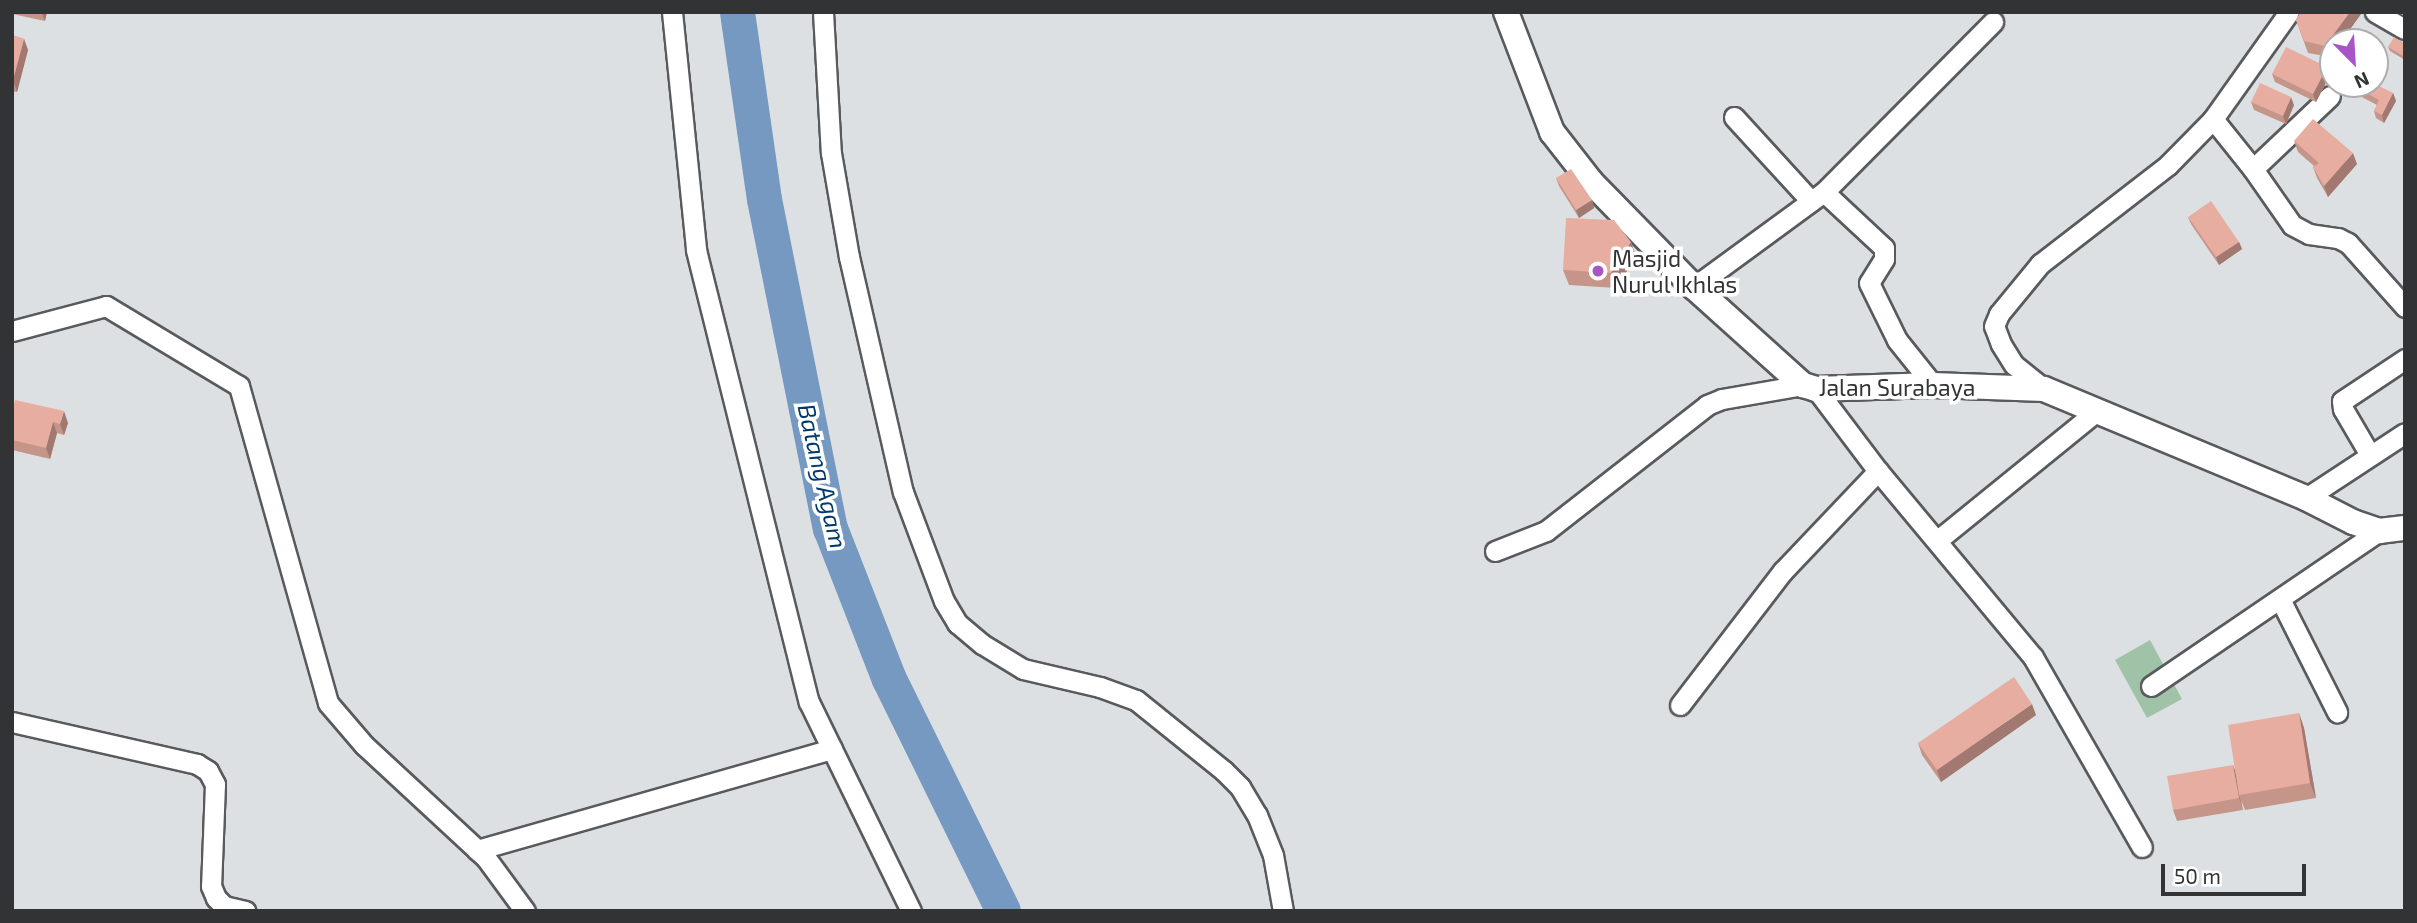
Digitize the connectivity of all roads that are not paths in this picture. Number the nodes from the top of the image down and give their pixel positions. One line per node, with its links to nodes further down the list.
1 (672, 12): 34 (street)
2 (823, 12): 40 (street)
3 (1506, 12): 13 (street, Jalan Surabaya)
4 (2290, 12): 10 (street)
5 (2375, 12): 7 (street)
6 (1993, 22): 12 (street)
7 (2405, 29)
8 (2328, 98): 11 (street)
9 (1734, 117): 12 (street)
10 (2213, 119): 11 (street); 19 (street)
11 (2253, 169): 14 (street)
12 (1817, 196): 13 (street); 17 (street)
13 (1694, 287): 18 (street, Jalan Surabaya)
14 (2405, 307)
15 (12, 331): 36 (street)
16 (2405, 359): 22 (street)
17 (1933, 385): 18 (street, Jalan Surabaya); 19 (street, Jalan Surabaya)
18 (1809, 387): 23 (street); 28 (street)
19 (2044, 389): 20 (street, Jalan Surabaya)
20 (2098, 410): 24 (street, Jalan Surabaya); 27 (street)
21 (2405, 433): 22 (street)
22 (2370, 455): 24 (street)
23 (1878, 471): 27 (street); 31 (street)
24 (2306, 498): 26 (street, Jalan Surabaya)
25 (2405, 528): 26 (street, Jalan Surabaya)
26 (2379, 531): 29 (street)
27 (1938, 540): 35 (street)
28 (1495, 551)
29 (2280, 599): 30 (street); 32 (street)
30 (2151, 686)
31 (1680, 705)
32 (2337, 712)
33 (12, 722): 37 (street)
34 (832, 749): 36 (street); 39 (street)
35 (2142, 847)
36 (477, 850): 38 (street)
37 (244, 911)
38 (525, 911)
39 (911, 911)
40 (1283, 911)

